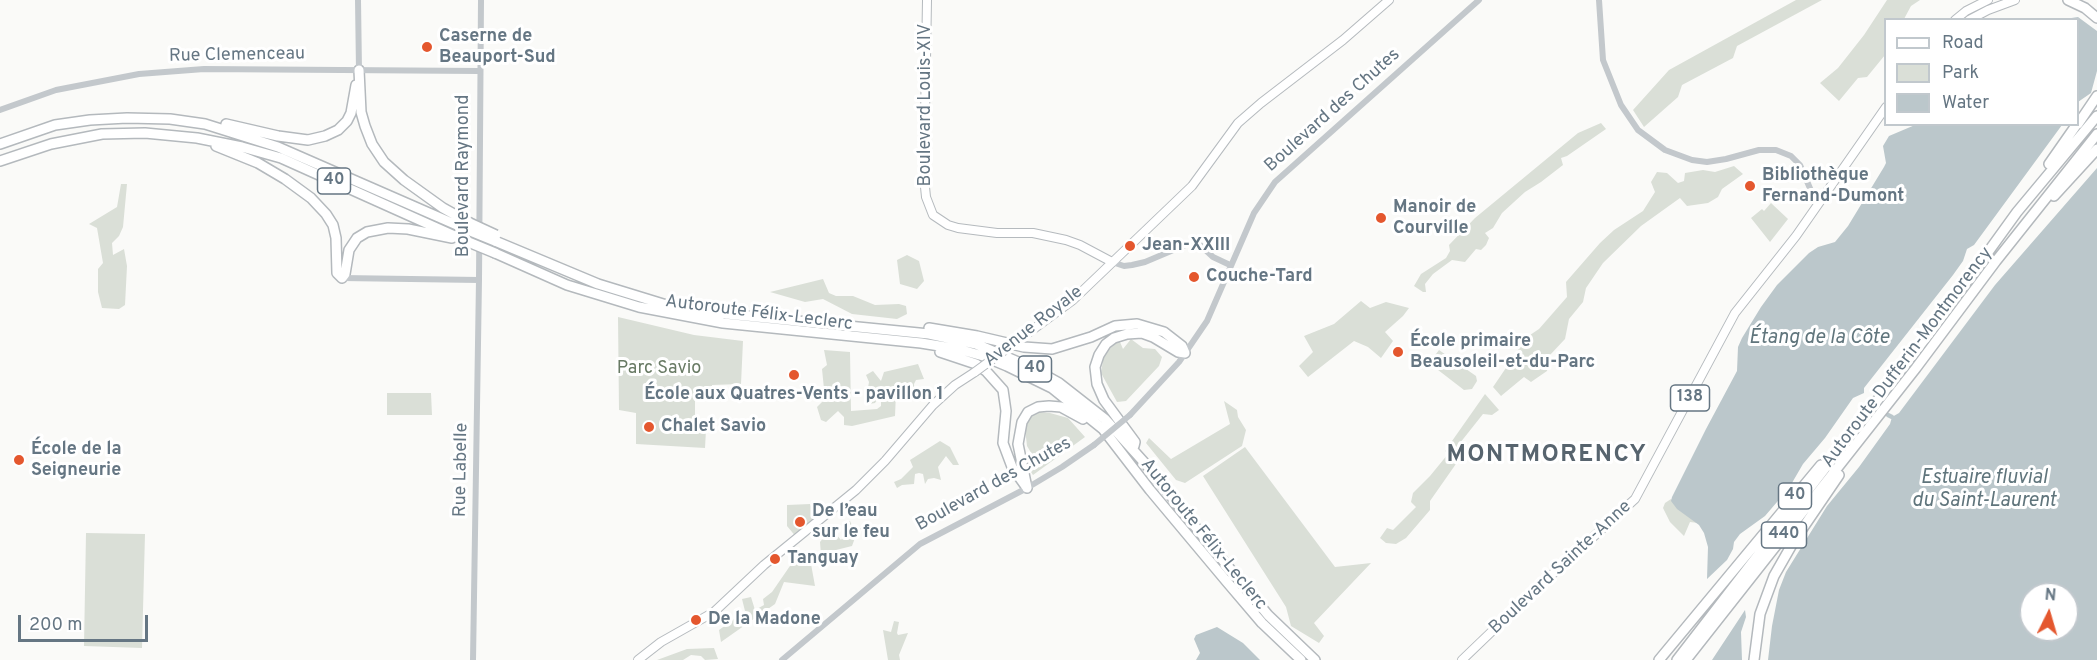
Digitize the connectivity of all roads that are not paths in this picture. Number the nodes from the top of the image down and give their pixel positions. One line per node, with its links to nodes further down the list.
1 (358, 0): 13 (street)
2 (481, 0): 14 (street, Boulevard Raymond)
3 (927, 0): 31 (main road, Boulevard Louis-XIV)
4 (1389, 0): 31 (main road, Avenue Royale)
5 (1479, 0): 33 (street, Boulevard des Chutes)
6 (1599, 0): 27 (street)
7 (1988, 0): 10 (main road)
8 (2015, 0): 11 (main road)
9 (2068, 0): 12 (highway)
10 (1958, 18)
11 (1974, 18)
12 (2097, 18)
13 (359, 70): 14 (street, Rue Clemenceau); 16 (street, Rue Clemenceau); 20 (highway); 29 (highway)
14 (479, 71): 35 (street, Boulevard Raymond)
15 (2097, 96): 19 (highway)
16 (0, 110)
17 (1884, 110): 27 (main road, Boulevard Sainte-Anne / 138)
18 (2097, 116): 28 (highway, Autoroute Dufferin-Montmorency / 40)
19 (2079, 121)
20 (205, 124): 24 (highway, Autoroute Félix-Leclerc / 40); 29 (highway, Autoroute Félix-Leclerc / 40)
21 (2076, 126): 28 (highway)
22 (2097, 134): 32 (highway, Autoroute Dufferin-Montmorency / 40)
23 (197, 138): 26 (highway, Autoroute Félix-Leclerc / 40); 30 (highway, Autoroute Félix-Leclerc / 40); 34 (highway)
24 (0, 144)
25 (2097, 149): 32 (highway)
26 (0, 161)
27 (1819, 202): 50 (main road, Boulevard Sainte-Anne / 138)
28 (2017, 212): 37 (highway, Autoroute Dufferin-Montmorency / 40)
29 (469, 226): 36 (highway, Autoroute Félix-Leclerc / 40, bridge)
30 (466, 241): 34 (highway); 38 (highway, Autoroute Félix-Leclerc / 40, bridge)
31 (1112, 261): 33 (street, Boulevard Louis-XIV); 46 (main road, Avenue Royale, bridge)
32 (1996, 261): 40 (highway, Autoroute Dufferin-Montmorency / 40)
33 (1230, 264): 39 (street, Boulevard des Chutes)
34 (342, 278): 35 (street)
35 (479, 280): 45 (street, Rue Labelle)
36 (914, 331): 39 (highway); 41 (highway, Autoroute Félix-Leclerc / 40)
37 (1931, 332): 51 (highway, 40); 52 (highway, Autoroute Dufferin-Montmorency / 440)
38 (921, 344): 42 (highway, Autoroute Félix-Leclerc / 40); 43 (highway)
39 (1185, 353): 41 (highway); 43 (street, Boulevard des Chutes, bridge)
40 (1883, 409): 53 (highway, Autoroute Dufferin-Montmorency / 440); 54 (highway, 40)
41 (1134, 449): 44 (highway, Autoroute Félix-Leclerc / 40)
42 (1125, 457): 43 (highway); 44 (highway, Autoroute Félix-Leclerc / 40)
43 (1027, 488): 47 (street, Boulevard des Chutes)
44 (1282, 636): 48 (highway, Autoroute Félix-Leclerc / 40); 49 (highway, Autoroute Félix-Leclerc / 40)
45 (473, 660)
46 (638, 660)
47 (782, 660)
48 (1301, 660)
49 (1315, 660)
50 (1462, 660)
51 (1659, 660)
52 (1677, 660)
53 (1686, 660)
54 (1754, 660)

